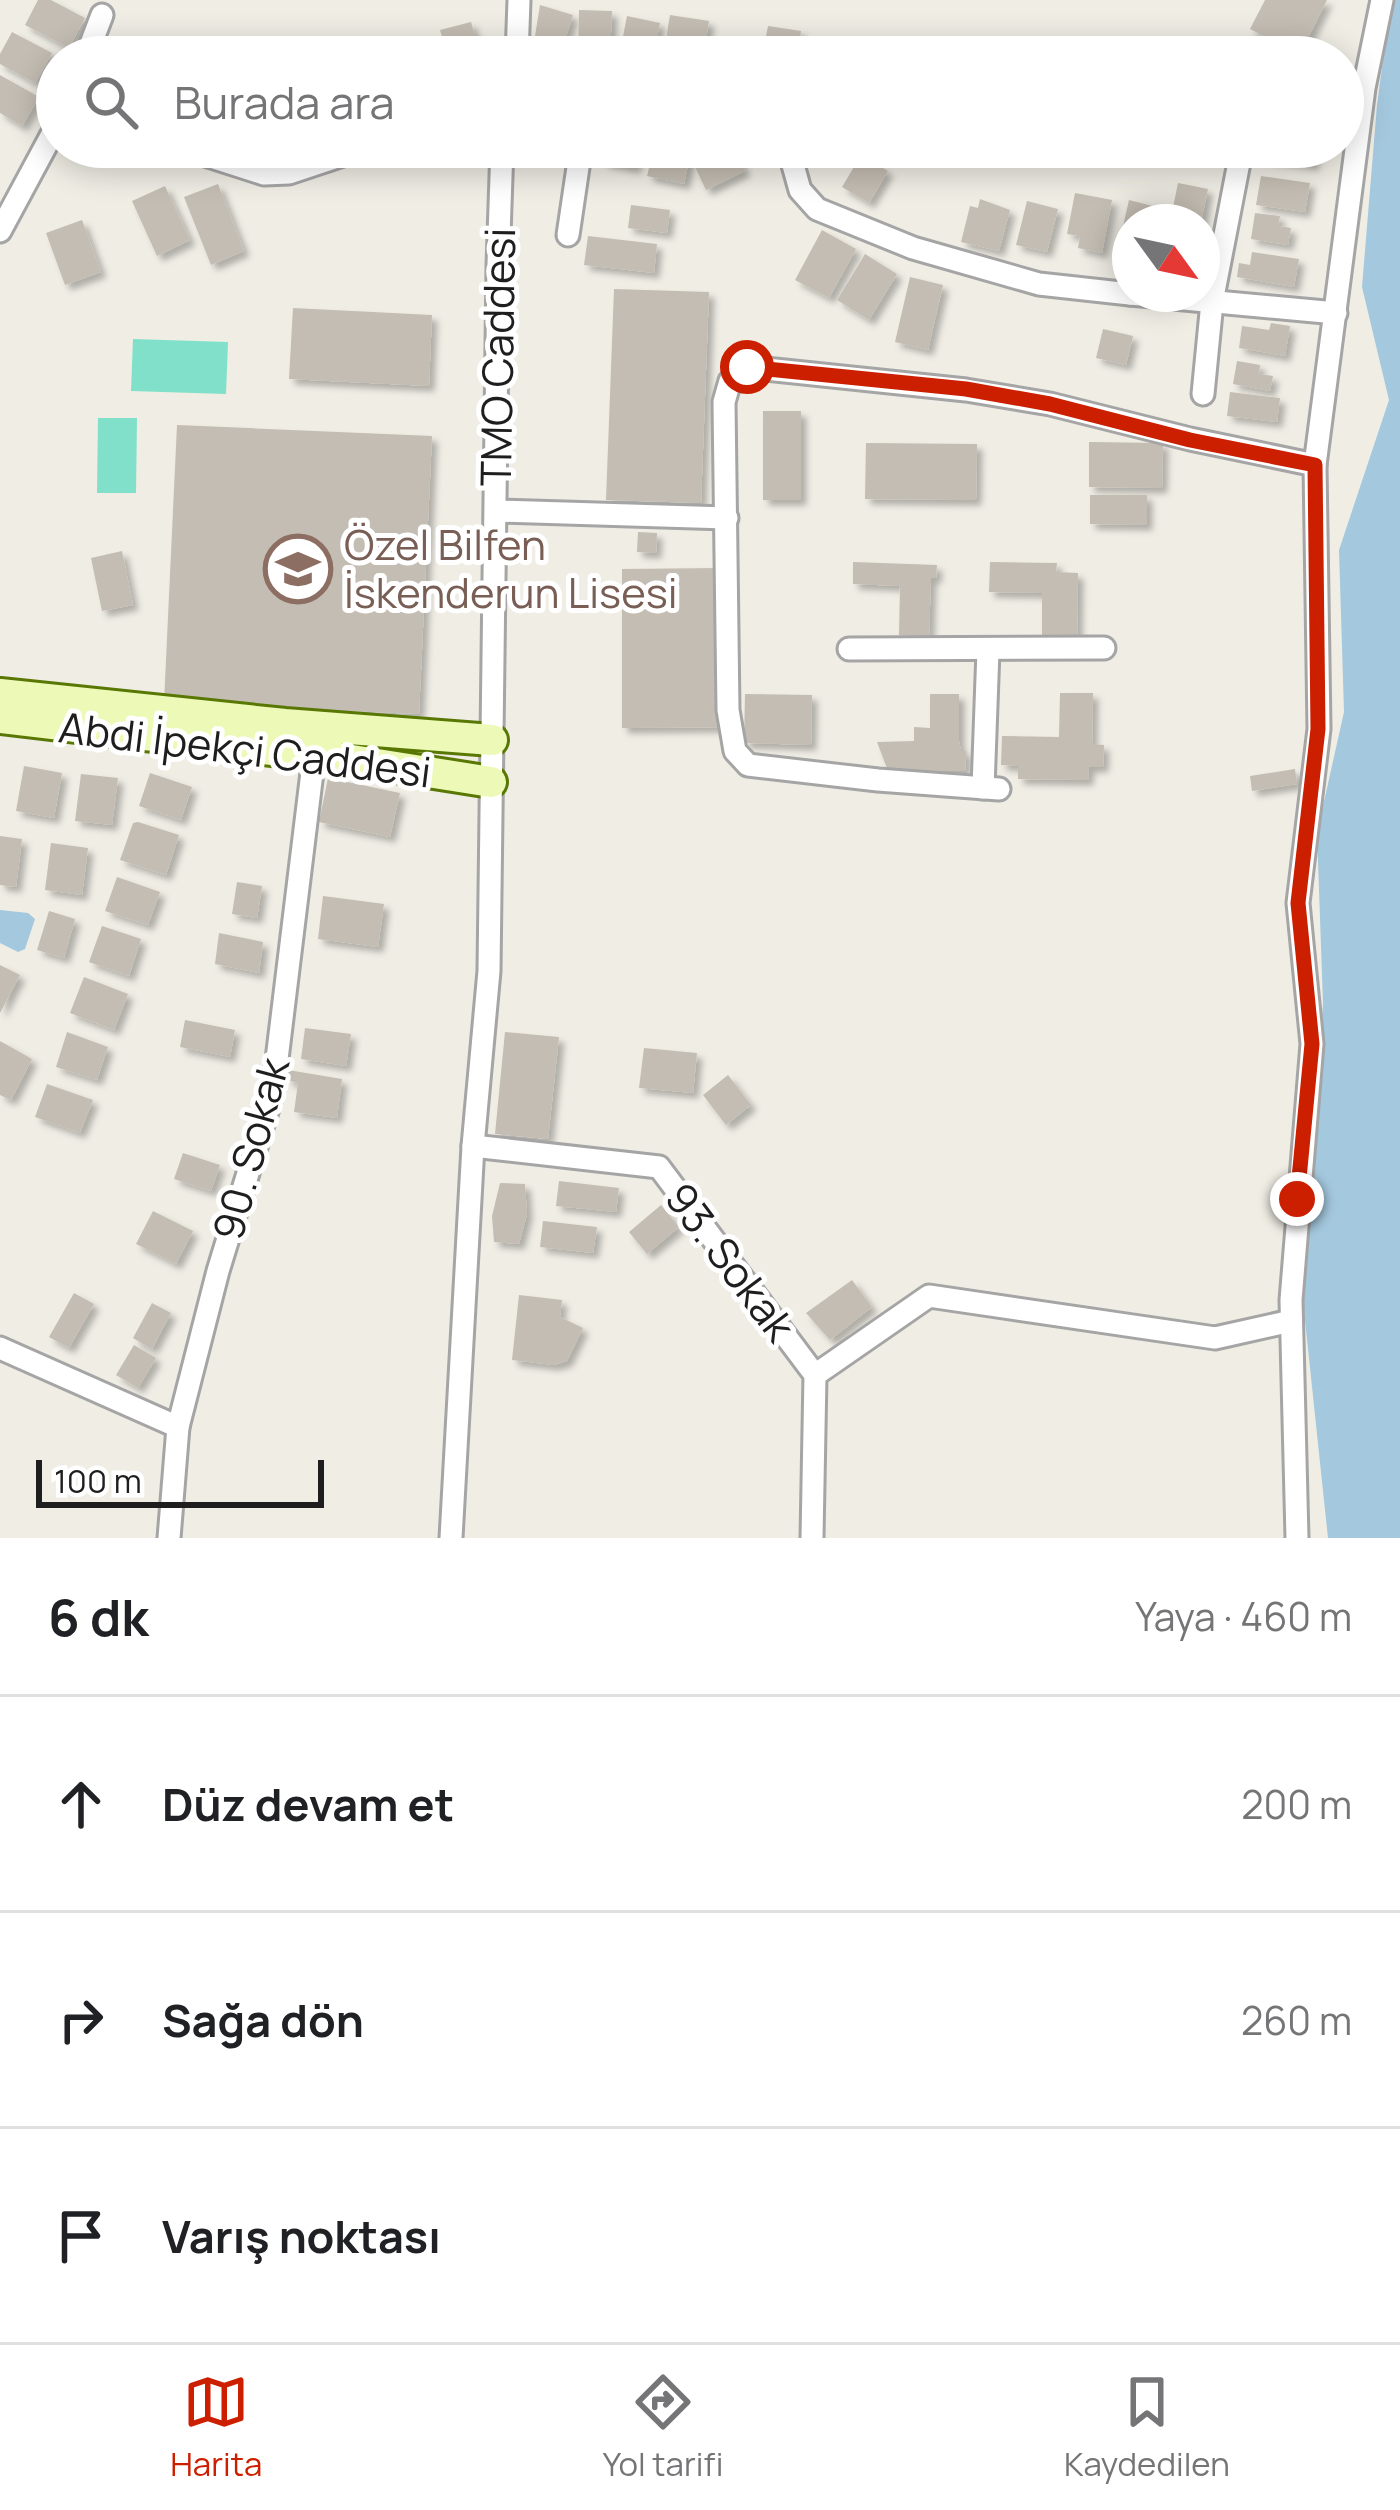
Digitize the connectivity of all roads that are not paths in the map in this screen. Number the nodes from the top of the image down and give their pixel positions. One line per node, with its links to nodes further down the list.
1 (519, 0): 5 (street)
2 (1382, 0): 6 (street)
3 (103, 15): 4 (street)
4 (94, 36)
5 (518, 36)
6 (1364, 53)
7 (36, 164): 15 (street)
8 (245, 168): 9 (street)
9 (304, 168)
10 (502, 168): 24 (street, TMO Caddesi)
11 (578, 168): 16 (street)
12 (794, 168): 18 (street)
13 (1238, 168): 17 (street)
14 (1347, 168): 21 (street)
15 (0, 231)
16 (568, 235)
17 (1220, 261)
18 (1112, 292)
19 (1220, 303): 21 (street)
20 (1211, 312): 22 (street)
21 (1336, 313): 23 (street)
22 (1203, 394)
23 (1315, 465): 25 (street); 35 (street)
24 (496, 511): 25 (street); 31 (street, TMO Caddesi)
25 (727, 518): 28 (street)
26 (1104, 648): 28 (street)
27 (849, 649): 28 (street)
28 (988, 650)
29 (0, 694): 31 (street, Abdi İpekçi Caddesi)
30 (0, 718): 32 (street, Abdi İpekçi Caddesi)
31 (492, 740): 33 (street, TMO Caddesi)
32 (314, 756): 33 (street, Abdi İpekçi Caddesi); 38 (street, 90. Sokak)
33 (490, 782): 34 (street)
34 (473, 1146): 37 (street, 93. Sokak); 40 (street)
35 (1291, 1321): 37 (street); 42 (street)
36 (0, 1348): 38 (street)
37 (815, 1375): 41 (street, 93. Sokak)
38 (178, 1427): 39 (street, 90. Sokak)
39 (169, 1538)
40 (451, 1538)
41 (812, 1538)
42 (1297, 1538)

